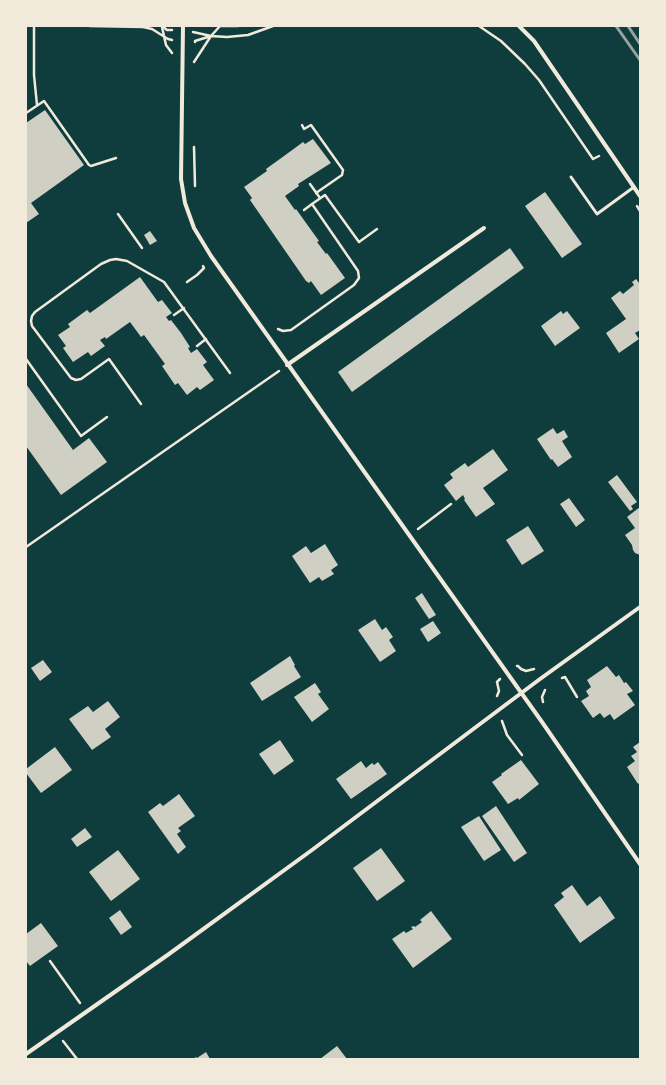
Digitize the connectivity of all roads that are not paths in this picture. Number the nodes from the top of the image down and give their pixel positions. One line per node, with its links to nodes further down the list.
1 (519, 26): 4 (street)
2 (183, 28): 7 (street)
3 (571, 177): 4 (lane)
4 (634, 187): 5 (street)
5 (640, 196)
6 (484, 228): 7 (street)
7 (287, 365): 9 (street)
8 (640, 607): 9 (street)
9 (521, 694): 10 (street); 11 (street)
10 (640, 864)
11 (26, 1054)

